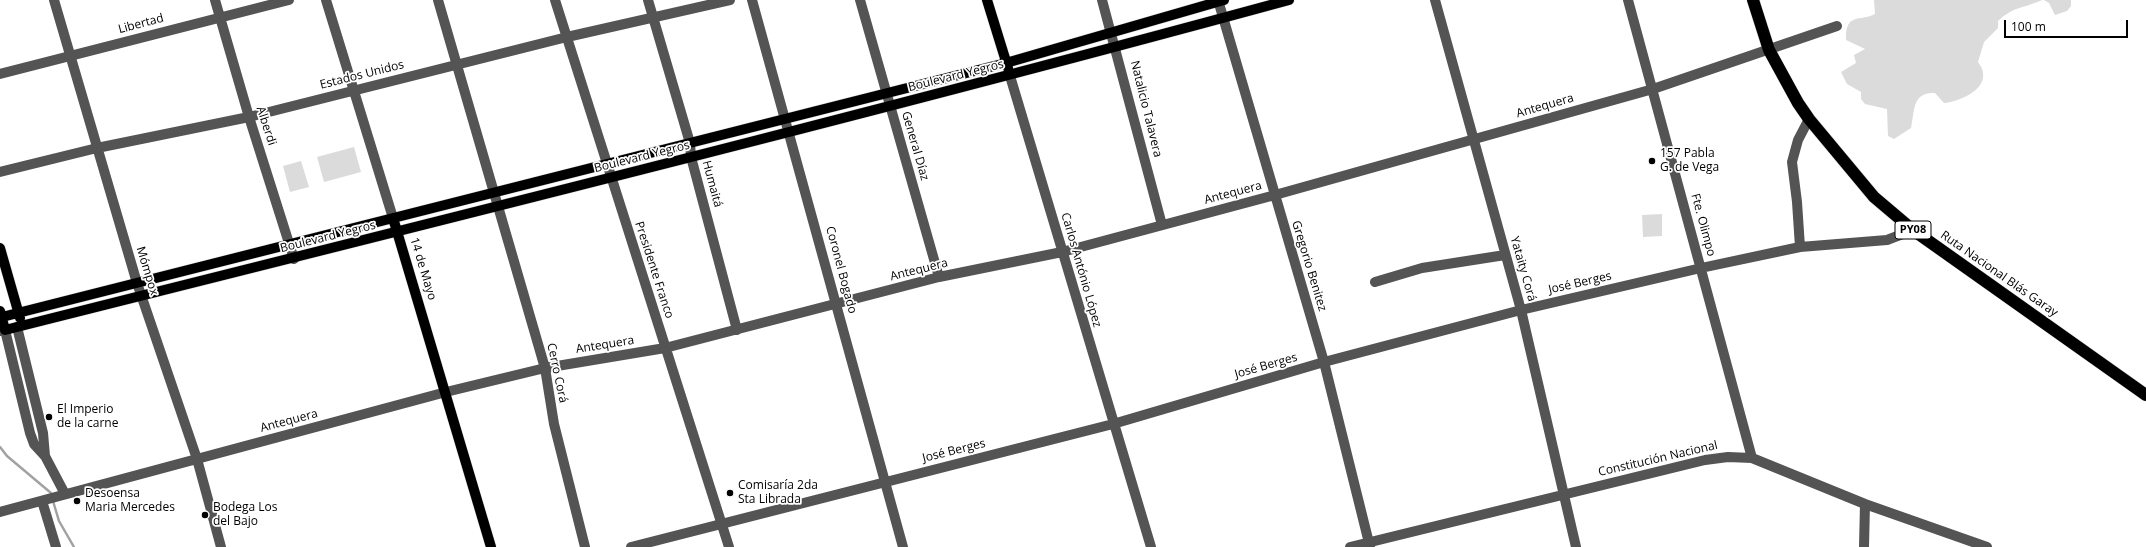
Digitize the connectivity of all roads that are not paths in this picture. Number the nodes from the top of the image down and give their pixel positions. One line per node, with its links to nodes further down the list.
1 (54, 0): 26 (street, Mómpox)
2 (215, 0): 18 (street, Alberdi)
3 (289, 0): 18 (street, Libertad)
4 (326, 0): 32 (street, 14 de Mayo)
5 (438, 0): 28 (street, Cerro Corá)
6 (555, 0): 23 (street, Presidente Franco)
7 (648, 0): 19 (street, Humaitá)
8 (730, 0): 19 (street, Estados Unidos)
9 (752, 0): 36 (street, Coronel Bogado)
10 (860, 0): 33 (street, General Díaz)
11 (987, 0): 27 (main road, Carlos António López)
12 (1102, 0): 22 (street, Natalicio Talavera)
13 (1220, 0): 20 (street, Gregorio Benitez); 22 (main road, Boulevard Yegros)
14 (1289, 0): 20 (main road, Boulevard Yegros)
15 (1435, 0): 39 (street, Yataity Corá)
16 (1628, 0): 31 (street, Fte. Olimpo)
17 (1753, 0): 25 (highway, Ruta Nacional Blás Garay / PY08)
18 (220, 17): 26 (street, Libertad); 35 (street, Alberdi)
19 (653, 17): 23 (street, Estados Unidos); 40 (street, Humaitá)
20 (1222, 18): 24 (main road, Boulevard Yegros); 47 (street, Gregorio Benitez)
21 (1837, 26): 25 (street, Antequera)
22 (1112, 33): 24 (street, Natalicio Talavera); 27 (main road, Boulevard Yegros)
23 (566, 36): 28 (street, Estados Unidos); 43 (street, Presidente Franco)
24 (1116, 47): 30 (main road, Boulevard Yegros); 50 (street, Natalicio Talavera)
25 (1769, 50): 31 (street, Antequera); 37 (highway, Ruta Nacional Blás Garay / PY08)
26 (70, 56): 29 (street, Libertad); 41 (street, Mómpox)
27 (1006, 63): 30 (main road, Carlos António López); 33 (main road, Boulevard Yegros)
28 (456, 65): 32 (street, Estados Unidos); 46 (street, Cerro Corá)
29 (0, 74)
30 (1010, 76): 34 (main road, Boulevard Yegros); 56 (street, Carlos António López)
31 (1653, 89): 39 (street, Antequera); 59 (street, Fte. Olimpo)
32 (354, 90): 35 (street, Estados Unidos); 49 (street, 14 de Mayo)
33 (886, 93): 34 (street, General Díaz); 36 (main road, Boulevard Yegros)
34 (890, 107): 38 (main road, Boulevard Yegros); 60 (street, General Díaz)
35 (248, 117): 41 (street, Estados Unidos); 53 (street, Alberdi)
36 (786, 118): 38 (street, Coronel Bogado); 40 (main road, Boulevard Yegros)
37 (1809, 119): 51 (highway, Ruta Nacional Blás Garay / PY08); 54 (street)
38 (790, 132): 42 (main road, Boulevard Yegros); 64 (street, Coronel Bogado)
39 (1474, 140): 47 (street, Antequera); 57 (street, Yataity Corá)
40 (690, 143): 42 (street, Humaitá); 43 (main road, Boulevard Yegros)
41 (98, 148): 44 (street, Estados Unidos); 62 (street, Mómpox)
42 (691, 158): 45 (main road, Boulevard Yegros); 70 (street, Humaitá)
43 (606, 164): 45 (street, Presidente Franco); 46 (main road, Boulevard Yegros)
44 (0, 172)
45 (611, 178): 48 (main road, Boulevard Yegros); 71 (street, Presidente Franco)
46 (494, 192): 48 (street, Cerro Corá); 49 (main road, Boulevard Yegros)
47 (1275, 195): 50 (street, Antequera); 72 (street, Gregorio Benitez)
48 (498, 207): 52 (main road, Boulevard Yegros); 73 (street, Cerro Corá)
49 (393, 218): 52 (main road, 14 de Mayo); 53 (main road, Boulevard Yegros)
50 (1162, 225): 56 (street, Antequera)
51 (1912, 230): 54 (street, José Berges); 75 (highway, Ruta Nacional Blás Garay / PY08)
52 (398, 232): 58 (main road, Boulevard Yegros); 74 (main road, 14 de Mayo)
53 (290, 244): 58 (street, Alberdi); 62 (main road, Boulevard Yegros)
54 (1800, 247): 59 (street, José Berges)
55 (0, 248): 66 (main road)
56 (1062, 252): 60 (street, Antequera); 76 (street, Carlos António López)
57 (1506, 254): 61 (street); 65 (street, Yataity Corá)
58 (294, 259): 63 (main road, Boulevard Yegros)
59 (1701, 268): 65 (street, José Berges); 78 (street, Fte. Olimpo)
60 (939, 277): 64 (street, Antequera)
61 (1375, 282)
62 (137, 283): 63 (street, Mómpox); 66 (main road, Boulevard Yegros)
63 (141, 296): 68 (main road, Boulevard Yegros); 79 (street, Mómpox)
64 (836, 304): 70 (street, Antequera); 80 (street, Coronel Bogado)
65 (1521, 310): 72 (street, José Berges); 82 (street, Yataity Corá)
66 (19, 313): 67 (main road, Boulevard Yegros); 68 (main road)
67 (1, 315): 69 (main road)
68 (20, 326): 69 (main road, Boulevard Yegros); 77 (street)
69 (2, 330): 77 (street)
70 (737, 330): 71 (street, Antequera)
71 (666, 348): 73 (street, Antequera); 86 (street, Presidente Franco)
72 (1324, 362): 76 (street, José Berges); 87 (street, Gregorio Benitez)
73 (545, 368): 74 (street, Antequera); 91 (street, Cerro Corá)
74 (446, 392): 79 (street, Antequera); 90 (main road, 14 de Mayo)
75 (2146, 395)
76 (1113, 424): 80 (street, José Berges); 95 (street, Carlos António López)
77 (45, 456): 81 (street)
78 (1752, 458): 82 (street, Constitución Nacional); 84 (street, Constitución Nacional)
79 (197, 460): 81 (street, Antequera); 89 (street, Mómpox)
80 (885, 482): 86 (street, José Berges); 94 (street, Coronel Bogado)
81 (65, 494): 83 (street, Antequera)
82 (1565, 494): 87 (street, Constitución Nacional); 97 (street, Yataity Corá)
83 (42, 501): 85 (street, Antequera); 88 (street)
84 (1865, 504): 98 (street); 99 (street, Constitución Nacional)
85 (0, 512)
86 (721, 524): 92 (street, José Berges); 93 (street, Presidente Franco)
87 (1369, 544): 96 (street, Constitución Nacional)
88 (56, 547)
89 (221, 547)
90 (491, 547)
91 (585, 547)
92 (631, 547)
93 (729, 547)
94 (903, 547)
95 (1151, 547)
96 (1350, 547)
97 (1576, 547)
98 (1864, 547)
99 (1987, 547)

